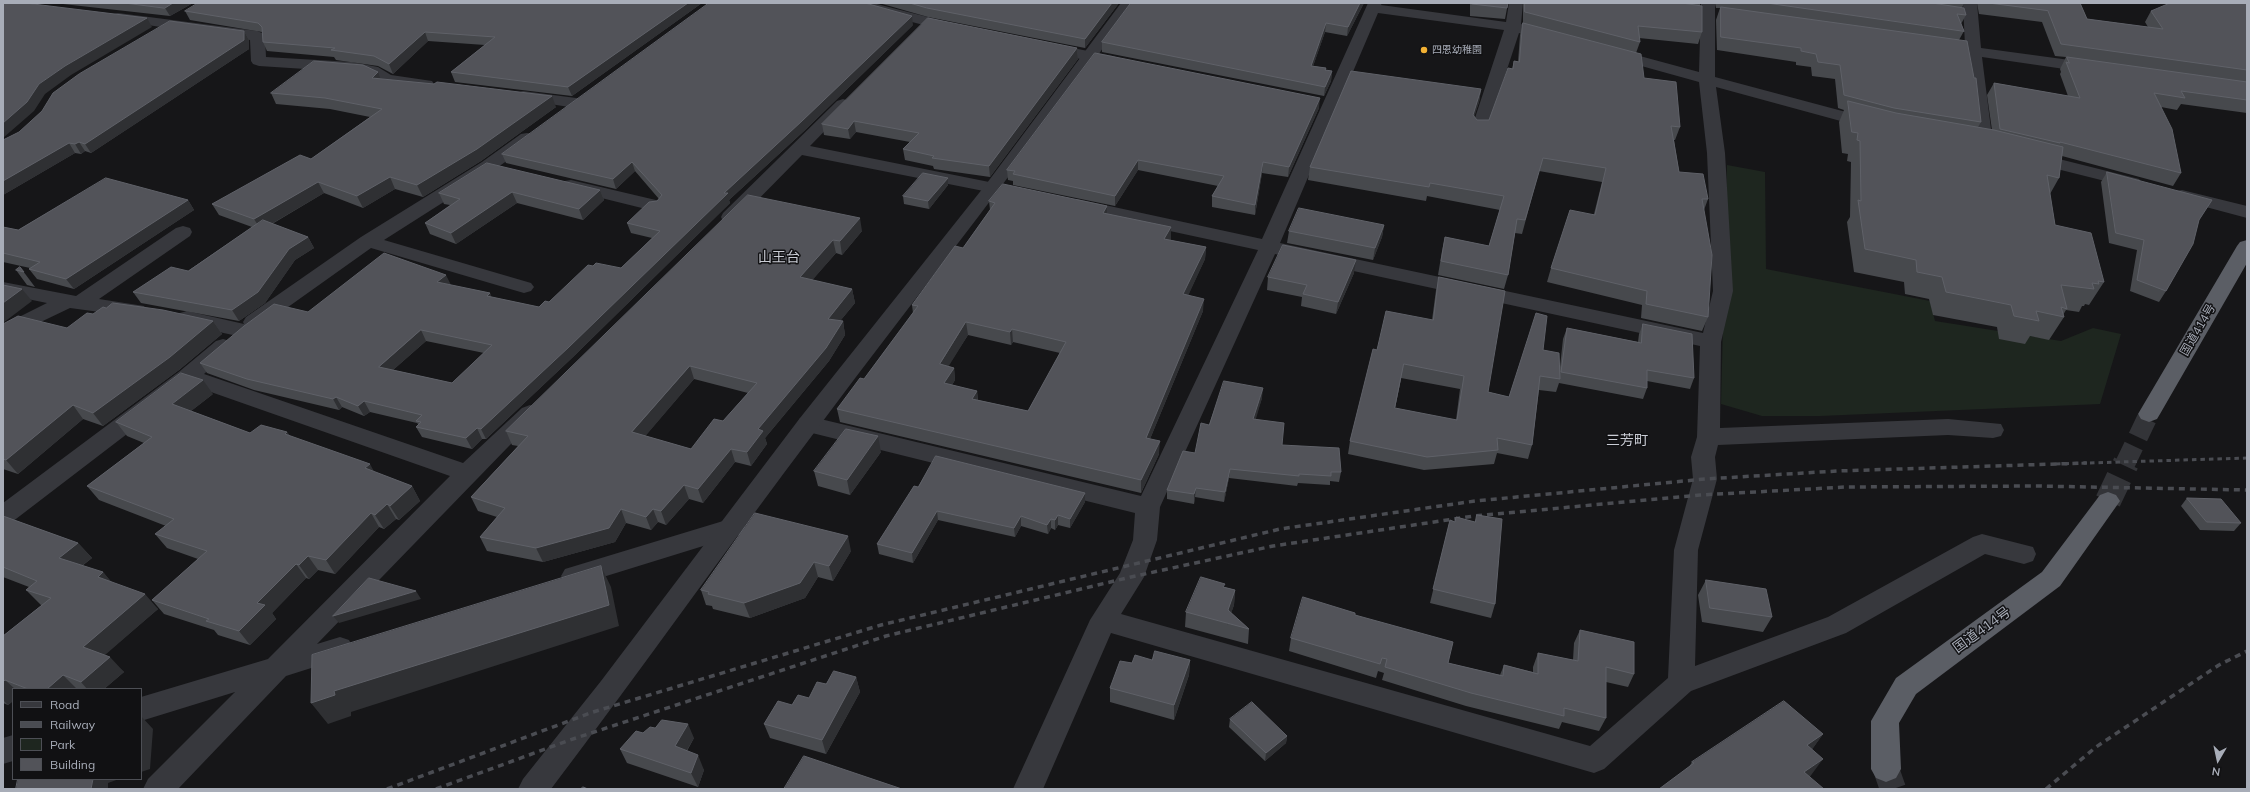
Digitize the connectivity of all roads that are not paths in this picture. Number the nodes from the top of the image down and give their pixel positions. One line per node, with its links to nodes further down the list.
1 (856, 3): 10 (street)
2 (1128, 3): 21 (street)
3 (1516, 3): 12 (street)
4 (1374, 5): 12 (street); 42 (street)
5 (1970, 9): 8 (street); 20 (street)
6 (1708, 10): 24 (street)
7 (189, 13): 11 (street)
8 (1954, 13)
9 (101, 15): 11 (street)
10 (926, 22): 13 (street); 15 (street)
11 (171, 23): 14 (street); 25 (street)
12 (1513, 27): 16 (street); 28 (street)
13 (972, 32)
14 (151, 35)
15 (910, 39)
16 (1566, 41)
17 (1926, 44): 20 (street)
18 (1034, 45): 21 (street)
19 (1595, 49): 24 (street)
20 (1973, 51): 23 (street); 38 (street)
21 (1088, 56): 22 (street); 34 (street)
22 (1127, 64)
23 (2106, 70)
24 (1707, 80): 29 (street); 49 (street)
25 (444, 87)
26 (859, 88): 30 (street)
27 (506, 94): 31 (street)
28 (1480, 127)
29 (1886, 128)
30 (798, 149): 34 (street); 39 (street)
31 (488, 166): 32 (street); 41 (street)
32 (511, 171)
33 (556, 182): 37 (street)
34 (992, 187): 35 (street); 53 (street)
35 (1031, 195)
36 (1062, 202): 42 (street)
37 (654, 205)
38 (2247, 212)
39 (715, 231)
40 (182, 232): 46 (street)
41 (368, 240): 44 (street); 47 (street)
42 (1269, 246): 49 (street); 58 (street)
43 (2247, 246): 52 (highway, 国道414号)
44 (524, 287)
45 (3, 288): 46 (street)
46 (74, 301): 47 (street); 48 (street)
47 (242, 330): 50 (street)
48 (3, 333)
49 (1712, 342): 55 (street)
50 (188, 376): 56 (street); 59 (street)
51 (542, 402): 56 (street)
52 (2149, 414)
53 (808, 424): 58 (street); 60 (street)
54 (1993, 430): 55 (street)
55 (1708, 437): 66 (street)
56 (467, 473): 65 (street)
57 (2108, 501): 68 (highway, 国道414号)
58 (1148, 506): 63 (street)
59 (3, 516)
60 (733, 527): 62 (street); 70 (street)
61 (2024, 554): 66 (street)
62 (550, 583)
63 (1103, 620): 66 (street); 71 (street)
64 (360, 642): 65 (street)
65 (277, 668): 67 (street); 69 (street)
66 (1680, 683)
67 (142, 709)
68 (1886, 769)
69 (158, 789)
70 (533, 789)
71 (1028, 789)

